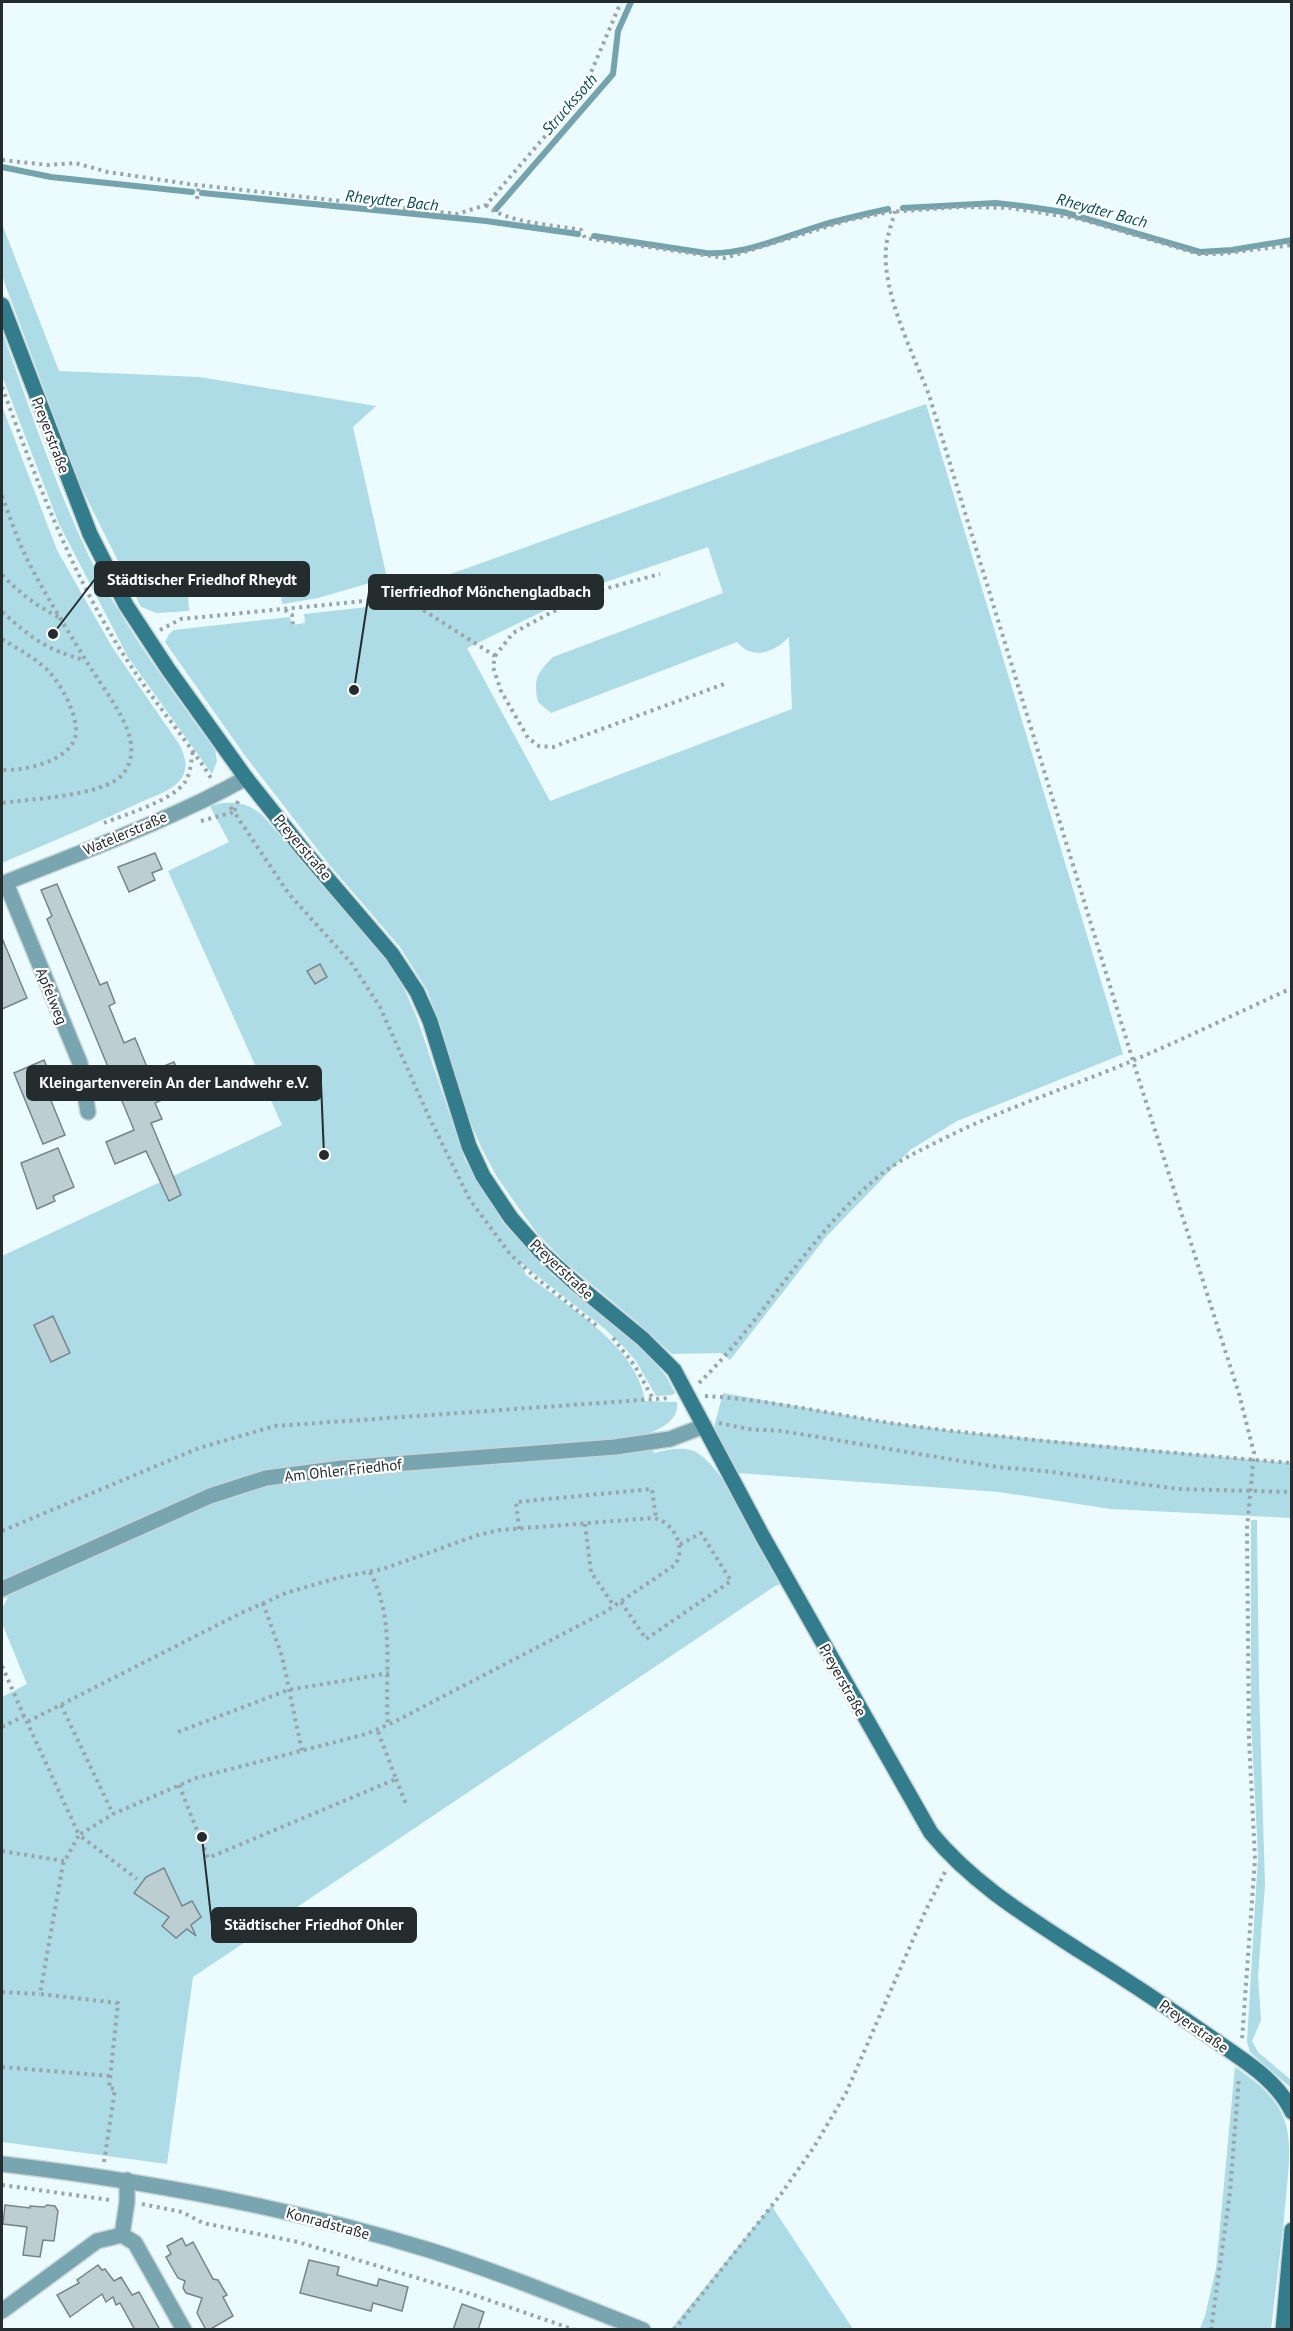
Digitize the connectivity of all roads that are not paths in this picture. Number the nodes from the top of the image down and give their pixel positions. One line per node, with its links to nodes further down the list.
1 (2, 305): 2 (main road, Preyerstraße)
2 (246, 778): 3 (street, Watelerstraße); 5 (main road, Preyerstraße)
3 (4, 884): 4 (street, Apfelweg)
4 (88, 1112)
5 (704, 1426): 6 (street, Am Ohler Friedhof); 7 (main road, Preyerstraße)
6 (2, 1589)
7 (1289, 2107)
8 (2, 2164): 9 (street, Konradstraße)
9 (127, 2180): 11 (street); 14 (street, Konradstraße)
10 (1292, 2230): 15 (main road)
11 (122, 2235): 12 (street); 13 (street)
12 (2, 2311)
13 (184, 2330)
14 (643, 2330)
15 (1282, 2330)

